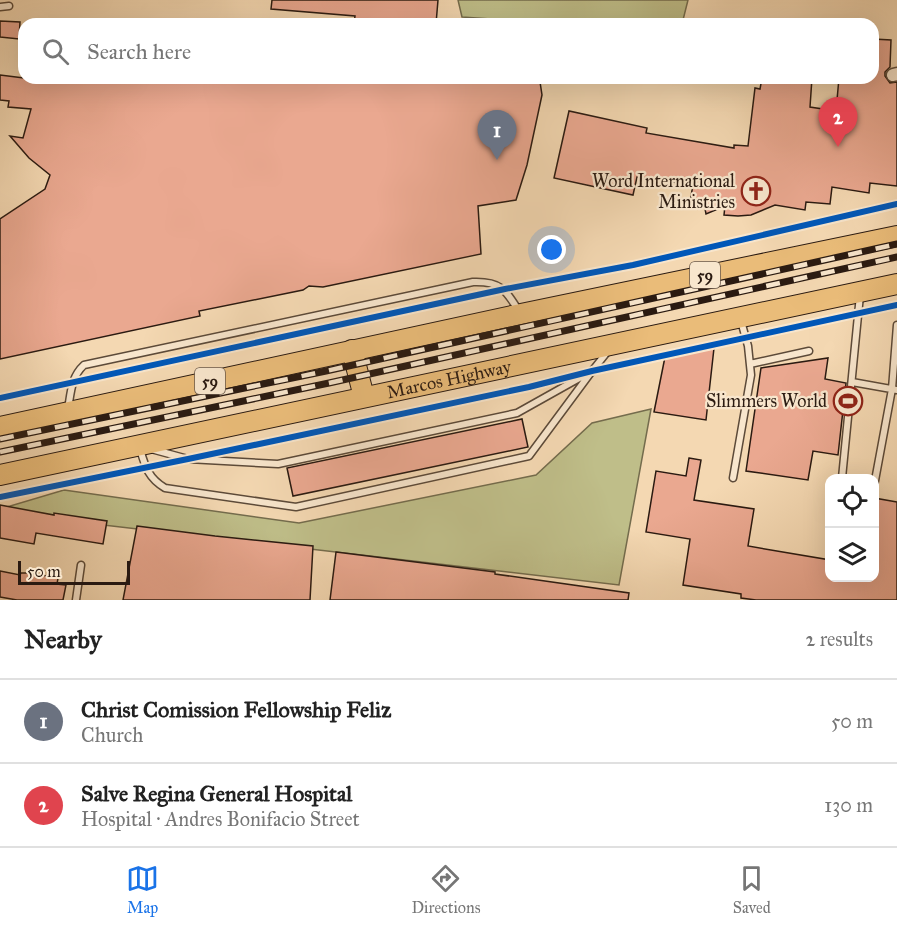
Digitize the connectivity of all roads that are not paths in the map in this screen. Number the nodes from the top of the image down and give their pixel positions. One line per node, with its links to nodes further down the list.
1 (9, 6): 2 (lane)
2 (0, 7)
3 (897, 236): 6 (main road, 59)
4 (897, 284): 5 (main road, Marcos Highway)
5 (860, 291): 7 (main road, Marcos Highway); 14 (lane)
6 (522, 314): 10 (main road, 59); 17 (lane)
7 (740, 317): 9 (main road, Marcos Highway); 12 (lane)
8 (897, 325): 15 (lane)
9 (614, 344): 13 (lane); 16 (main road, Marcos Highway)
10 (352, 350): 16 (main road); 17 (main road, 59)
11 (809, 351): 12 (lane)
12 (750, 364): 23 (lane)
13 (591, 371): 19 (lane); 19 (lane)
14 (852, 382): 15 (lane); 20 (lane)
15 (894, 390): 21 (lane)
16 (364, 397): 19 (main road, Marcos Highway)
17 (68, 412): 18 (main road, 59)
18 (0, 427)
19 (140, 446): 22 (main road, Marcos Highway)
20 (842, 474)
21 (876, 474)
22 (0, 475)
23 (733, 478)
24 (81, 565): 25 (lane)
25 (76, 600)

